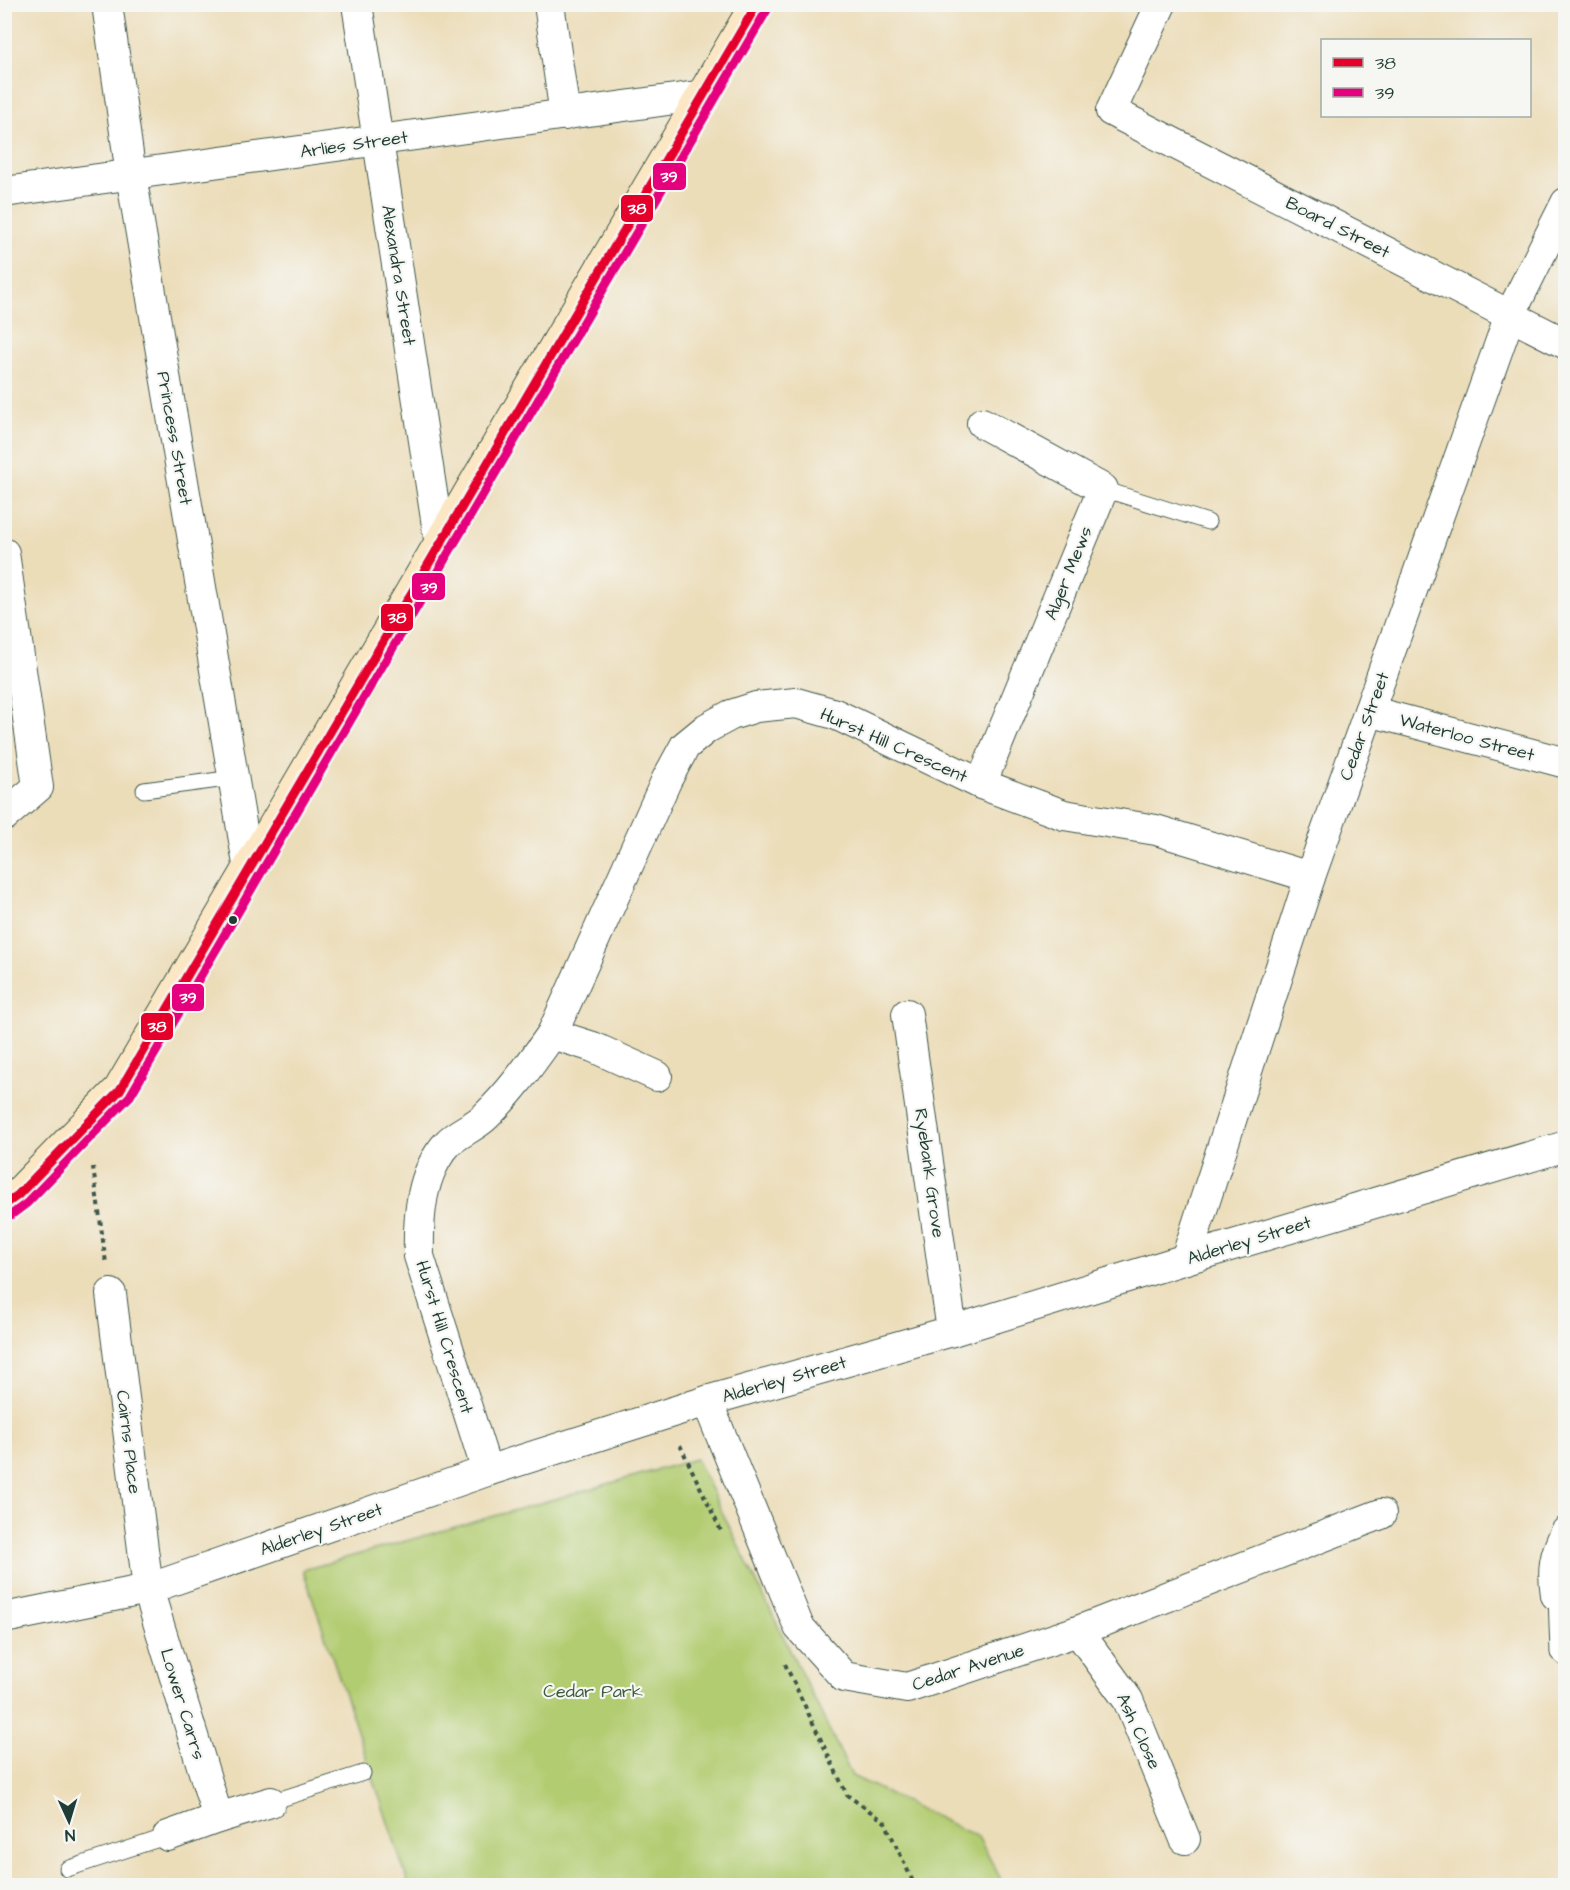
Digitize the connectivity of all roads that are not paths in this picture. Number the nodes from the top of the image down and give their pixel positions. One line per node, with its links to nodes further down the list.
1 (107, 4): 9 (street, Princess Street)
2 (357, 4): 8 (street, Alexandra Street)
3 (549, 4): 7 (street)
4 (757, 4): 6 (main road)
5 (1161, 4): 12 (street, Board Street)
6 (704, 95): 7 (street, Arlies Street); 17 (main road)
7 (566, 115): 8 (street, Arlies Street)
8 (378, 140): 9 (street, Arlies Street); 17 (street, Alexandra Street)
9 (131, 175): 10 (street, Arlies Street); 21 (street, Princess Street)
10 (4, 192)
11 (1566, 203): 12 (street, Cedar Street)
12 (1510, 315): 13 (street, Board Street); 19 (street, Cedar Street)
13 (1566, 344)
14 (982, 423): 15 (street)
15 (1103, 489): 16 (lane); 22 (street, Alger Mews)
16 (1208, 522)
17 (440, 545): 25 (main road)
18 (4, 553): 24 (street)
19 (1370, 711): 20 (street, Waterloo Street); 26 (street, Cedar Street)
20 (1566, 763)
21 (234, 778): 23 (lane); 25 (street, Princess Street)
22 (981, 784): 26 (street, Hurst Hill Crescent); 28 (street, Hurst Hill Crescent)
23 (144, 790)
24 (4, 816)
25 (249, 870): 31 (main road)
26 (1310, 877): 32 (street, Cedar Street)
27 (907, 1014): 34 (street, Ryebank Grove)
28 (552, 1034): 29 (street); 36 (street, Hurst Hill Crescent)
29 (657, 1076)
30 (1566, 1146): 32 (street, Alderley Street)
31 (4, 1206)
32 (1186, 1259): 34 (street, Alderley Street)
33 (111, 1294): 39 (street, Cairns Place)
34 (952, 1331): 35 (street, Alderley Street)
35 (707, 1401): 36 (street, Alderley Street); 42 (street, Cedar Avenue)
36 (487, 1471): 39 (street, Alderley Street)
37 (1381, 1514): 42 (street, Cedar Avenue)
38 (1566, 1532): 40 (street)
39 (148, 1589): 41 (street, Alderley Street); 46 (street, Lower Carrs)
40 (1556, 1595): 43 (lane)
41 (4, 1618)
42 (1078, 1631): 48 (street, Ash Close)
43 (1566, 1659)
44 (363, 1773): 45 (lane)
45 (271, 1802): 46 (street)
46 (219, 1818): 47 (street)
47 (168, 1836): 49 (lane)
48 (1185, 1839)
49 (68, 1869)

